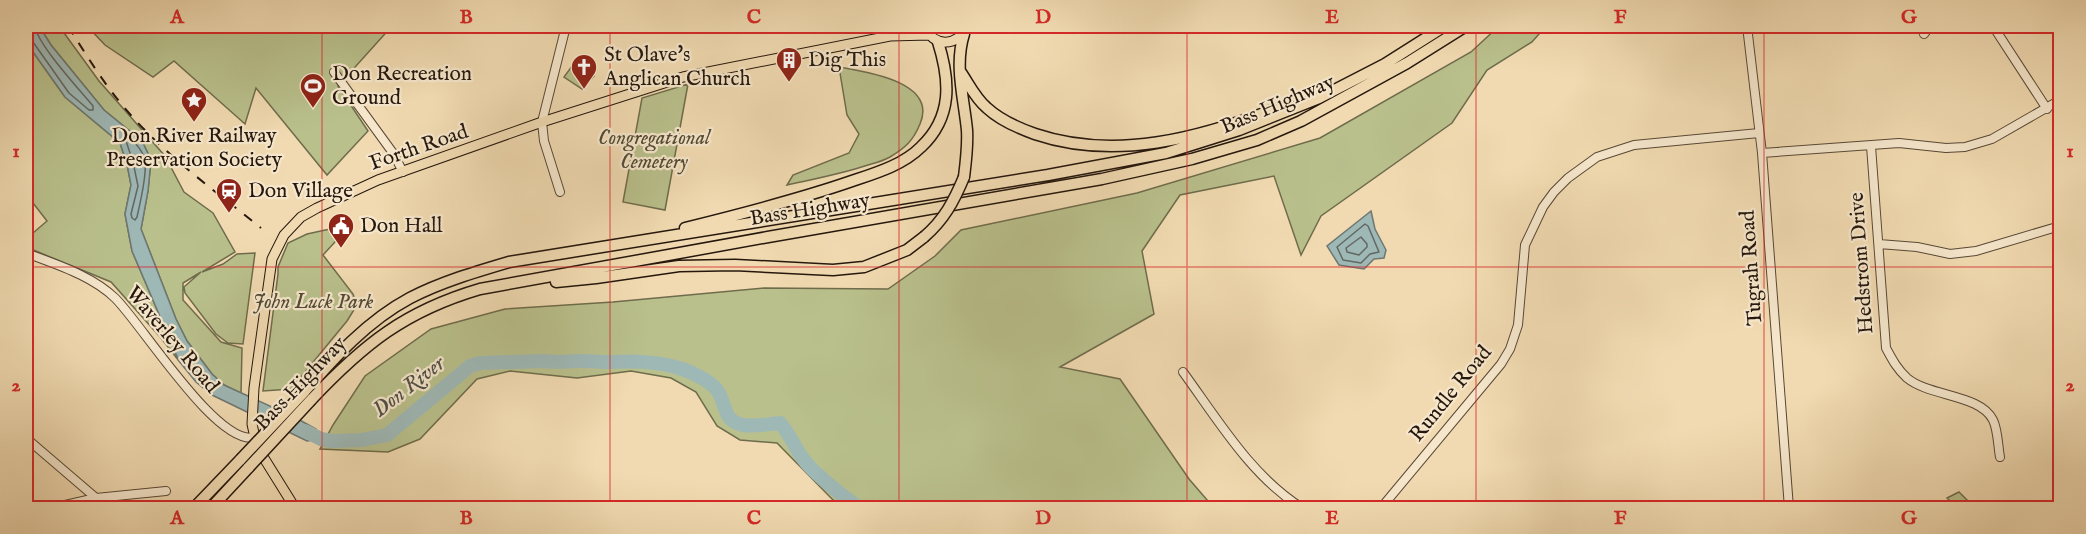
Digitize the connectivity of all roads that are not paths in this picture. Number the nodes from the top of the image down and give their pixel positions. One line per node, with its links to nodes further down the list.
1 (566, 26): 18 (street)
2 (915, 26): 11 (main road)
3 (925, 26): 12 (main road)
4 (1444, 26): 15 (highway, Bass Highway)
5 (1466, 26): 28 (highway, Bass Highway)
6 (1747, 26): 19 (street, Tugrah Road)
7 (1930, 26): 10 (street)
8 (1994, 26): 17 (street)
9 (967, 28): 12 (main road); 13 (highway)
10 (1924, 34)
11 (890, 36): 12 (main road); 18 (main road, Forth Road)
12 (934, 38): 26 (highway)
13 (960, 71): 15 (highway); 28 (highway, bridge)
14 (334, 72): 22 (street)
15 (1319, 98): 26 (highway, Bass Highway)
16 (2061, 100): 17 (street)
17 (2047, 109): 20 (street)
18 (542, 122): 22 (main road, Forth Road); 23 (street)
19 (1759, 133): 21 (street, Tugrah Road); 42 (street, Rundle Road)
20 (1871, 146): 21 (street); 25 (street, Hedstrom Drive)
21 (1762, 153): 43 (street, Tugrah Road)
22 (403, 172): 31 (main road, Forth Road)
23 (560, 192)
24 (2061, 226): 25 (street)
25 (1879, 244): 33 (street, Hedstrom Drive)
26 (586, 251): 30 (highway, Bass Highway)
27 (26, 253): 31 (street, Waverley Road)
28 (493, 287): 30 (highway, Bass Highway)
29 (1183, 372): 41 (street)
30 (307, 396): 34 (highway, Bass Highway, bridge)
31 (255, 436): 40 (main road, Forth Road)
32 (26, 438): 36 (street)
33 (2000, 457)
34 (245, 463): 38 (highway, Bass Highway); 39 (highway, Bass Highway)
35 (166, 491): 36 (street)
36 (96, 498): 37 (street)
37 (52, 508)
38 (194, 508)
39 (211, 508)
40 (295, 508)
41 (1302, 508)
42 (1381, 508)
43 (1789, 508)

